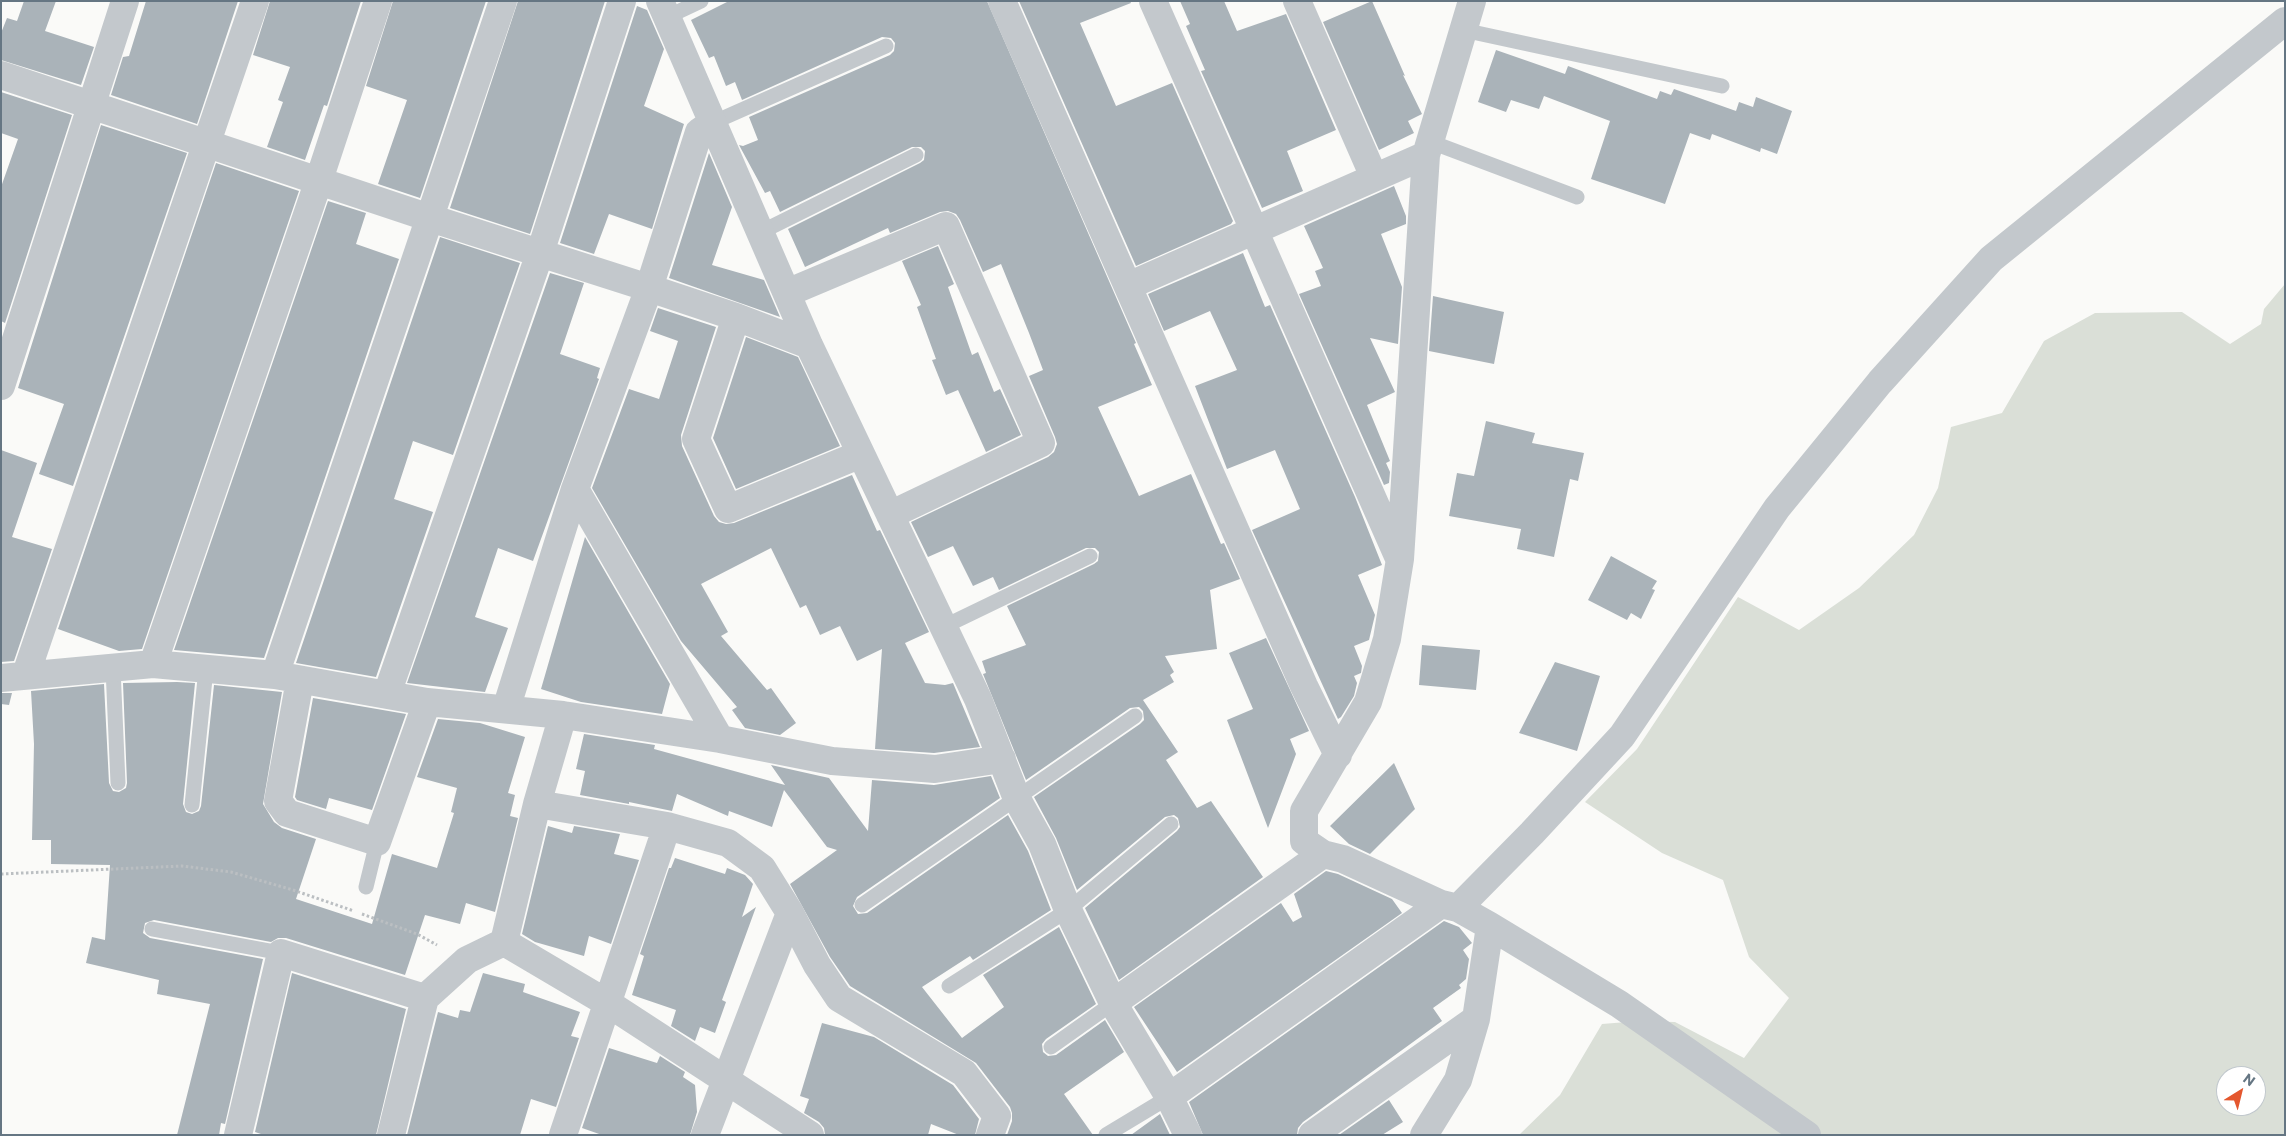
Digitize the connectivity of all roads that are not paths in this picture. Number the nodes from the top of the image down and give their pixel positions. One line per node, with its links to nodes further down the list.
1 (125, 1): 17 (street)
2 (255, 1): 19 (street)
3 (378, 1): 23 (street)
4 (503, 1): 25 (street)
5 (622, 1): 28 (street)
6 (701, 1): 11 (lane)
7 (1002, 1): 29 (street)
8 (1152, 1): 26 (street)
9 (1297, 1): 22 (street)
10 (1472, 1): 13 (street)
11 (664, 9): 18 (street)
12 (2285, 21): 64 (street)
13 (1463, 30): 16 (lane); 20 (street)
14 (886, 46): 18 (lane)
15 (1, 75): 17 (street)
16 (1722, 86)
17 (90, 104): 19 (street); 34 (street)
18 (712, 123): 27 (street); 30 (street)
19 (208, 143): 23 (street); 44 (street)
20 (1429, 149): 22 (street); 24 (lane); 39 (street)
21 (916, 155): 27 (lane)
22 (1374, 177): 26 (street)
23 (319, 180): 25 (street); 41 (street)
24 (1577, 197)
25 (430, 218): 28 (street); 45 (street)
26 (1253, 230): 29 (street); 39 (street)
27 (760, 233): 31 (street)
28 (540, 253): 30 (street); 46 (street)
29 (1128, 286): 52 (street)
30 (649, 288): 32 (street); 36 (street)
31 (787, 293): 33 (street); 37 (street)
32 (736, 317): 33 (street); 35 (street)
33 (809, 345): 35 (street)
34 (1, 386)
35 (860, 454): 37 (street)
36 (576, 489): 48 (street); 51 (street)
37 (890, 515): 40 (street)
38 (1090, 556): 40 (lane)
39 (1400, 559): 52 (street)
40 (943, 627): 53 (street)
41 (153, 664): 42 (street); 43 (street)
42 (114, 668): 44 (street); 54 (lane)
43 (206, 669): 45 (street); 57 (lane)
44 (14, 676)
45 (287, 678): 46 (street); 60 (street)
46 (387, 694): 47 (street)
47 (427, 702): 48 (street); 60 (street)
48 (506, 709): 49 (street)
49 (564, 714): 51 (street); 56 (street)
50 (1135, 716): 55 (lane)
51 (720, 739): 53 (street)
52 (1338, 755): 61 (street)
53 (1002, 759): 55 (street)
54 (118, 783)
55 (1017, 799): 63 (lane); 65 (street)
56 (537, 804): 59 (street); 69 (street)
57 (192, 805)
58 (1171, 824): 65 (lane)
59 (667, 826): 66 (street); 74 (street)
60 (377, 842): 62 (lane)
61 (1324, 854): 64 (street); 73 (street)
62 (366, 887)
63 (862, 905)
64 (1449, 906): 67 (street); 78 (street)
65 (1068, 910): 71 (lane); 73 (street)
66 (790, 913): 77 (street); 84 (street)
67 (1490, 926): 75 (street); 89 (street)
68 (152, 929): 70 (lane)
69 (504, 942): 72 (street); 74 (street)
70 (281, 953): 72 (street); 79 (street)
71 (950, 986)
72 (425, 998): 80 (street)
73 (1113, 1003): 76 (lane); 78 (street)
74 (609, 1004): 77 (street); 81 (street)
75 (1476, 1019): 87 (street); 88 (street)
76 (1051, 1047)
77 (724, 1081): 82 (street); 83 (street)
78 (1169, 1097): 85 (lane); 86 (street)
79 (238, 1135)
80 (391, 1135)
81 (563, 1135)
82 (706, 1135)
83 (810, 1135)
84 (990, 1135)
85 (1106, 1135)
86 (1188, 1135)
87 (1312, 1135)
88 (1424, 1135)
89 (1807, 1135)

